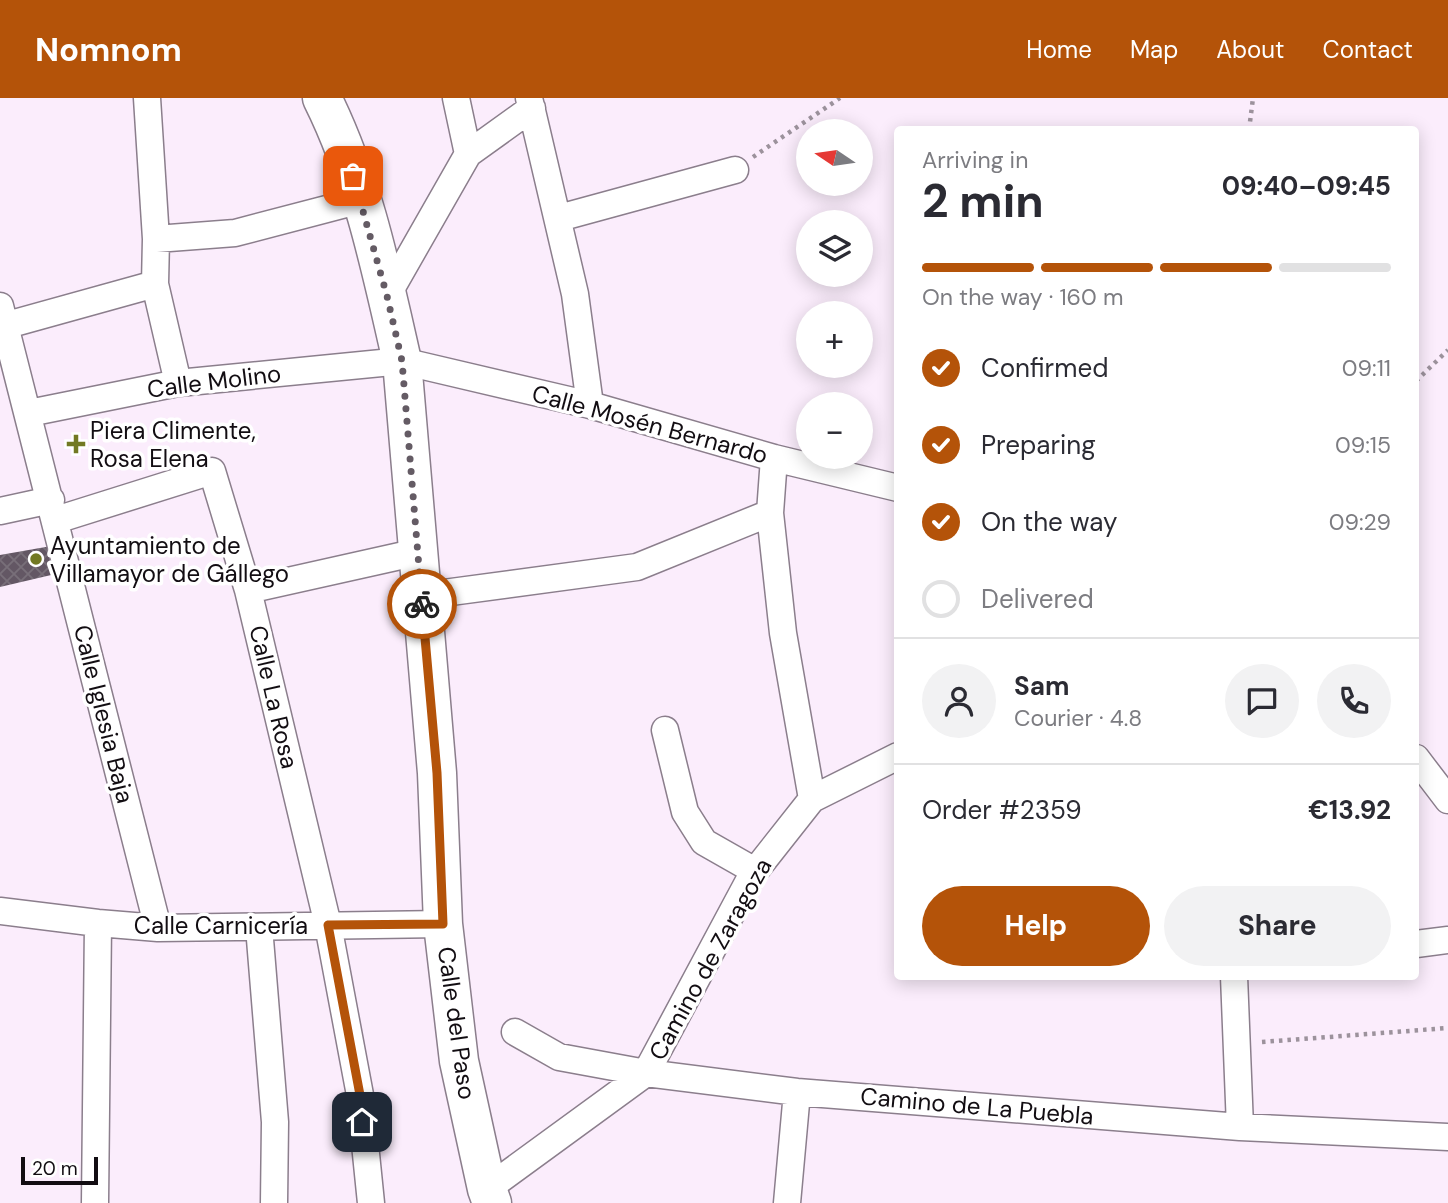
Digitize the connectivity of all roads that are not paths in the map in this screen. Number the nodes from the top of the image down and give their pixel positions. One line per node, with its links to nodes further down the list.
1 (147, 98): 9 (street)
2 (322, 98): 7 (main road, Calle del Paso)
3 (456, 98): 5 (street)
4 (531, 103): 5 (street); 8 (street)
5 (468, 154): 11 (street)
6 (735, 170): 8 (street)
7 (361, 200): 9 (street); 11 (main road, Calle del Paso)
8 (559, 218): 15 (street)
9 (156, 239): 10 (street)
10 (155, 284): 12 (street); 14 (street)
11 (387, 296): 13 (main road, Calle del Paso)
12 (2, 320): 16 (street, Calle Iglesia Baja)
13 (402, 361): 14 (street, Calle Molino); 15 (street, Calle Mosén Bernardo); 22 (main road, Calle del Paso)
14 (178, 383): 16 (street, Calle Molino)
15 (590, 405): 17 (street, Calle Mosén Bernardo)
16 (29, 412): 19 (street, Calle Iglesia Baja)
17 (774, 458): 18 (street, Calle Mosén Bernardo); 21 (street)
18 (894, 487)
19 (53, 510): 20 (street); 23 (street, Calle La Rosa); 36 (street, Calle Iglesia Baja)
20 (0, 511)
21 (770, 513): 24 (street); 28 (street)
22 (418, 552): 23 (street); 24 (main road, Calle del Paso)
23 (248, 590): 34 (street, Calle La Rosa)
24 (421, 596): 33 (main road, Calle del Paso)
25 (665, 730): 30 (street)
26 (894, 758): 28 (street, Camino de Zaragoza)
27 (1419, 762): 29 (street)
28 (812, 799): 30 (street, Camino de Zaragoza)
29 (1448, 800)
30 (755, 871): 41 (street, Camino de Zaragoza)
31 (0, 911): 32 (street, Calle Carnicería)
32 (98, 923): 36 (street, Calle Carnicería); 46 (street)
33 (443, 924): 34 (street, Calle Carnicería); 45 (main road, Calle del Paso)
34 (328, 925): 35 (street, Calle Carnicería); 48 (street, Calle La Rosa)
35 (259, 926): 36 (street, Calle Carnicería); 47 (street)
36 (158, 928)
37 (1448, 940): 38 (street)
38 (1419, 944)
39 (1234, 980): 43 (street)
40 (515, 1032): 41 (street, Camino de La Puebla)
41 (646, 1073): 42 (street, Camino de La Puebla); 45 (street, Camino de Zaragoza)
42 (797, 1092): 43 (street, Camino de La Puebla); 49 (street)
43 (1240, 1127): 44 (street, Camino de La Puebla)
44 (1448, 1137)
45 (490, 1196)
46 (95, 1203)
47 (274, 1203)
48 (371, 1203)
49 (787, 1203)

